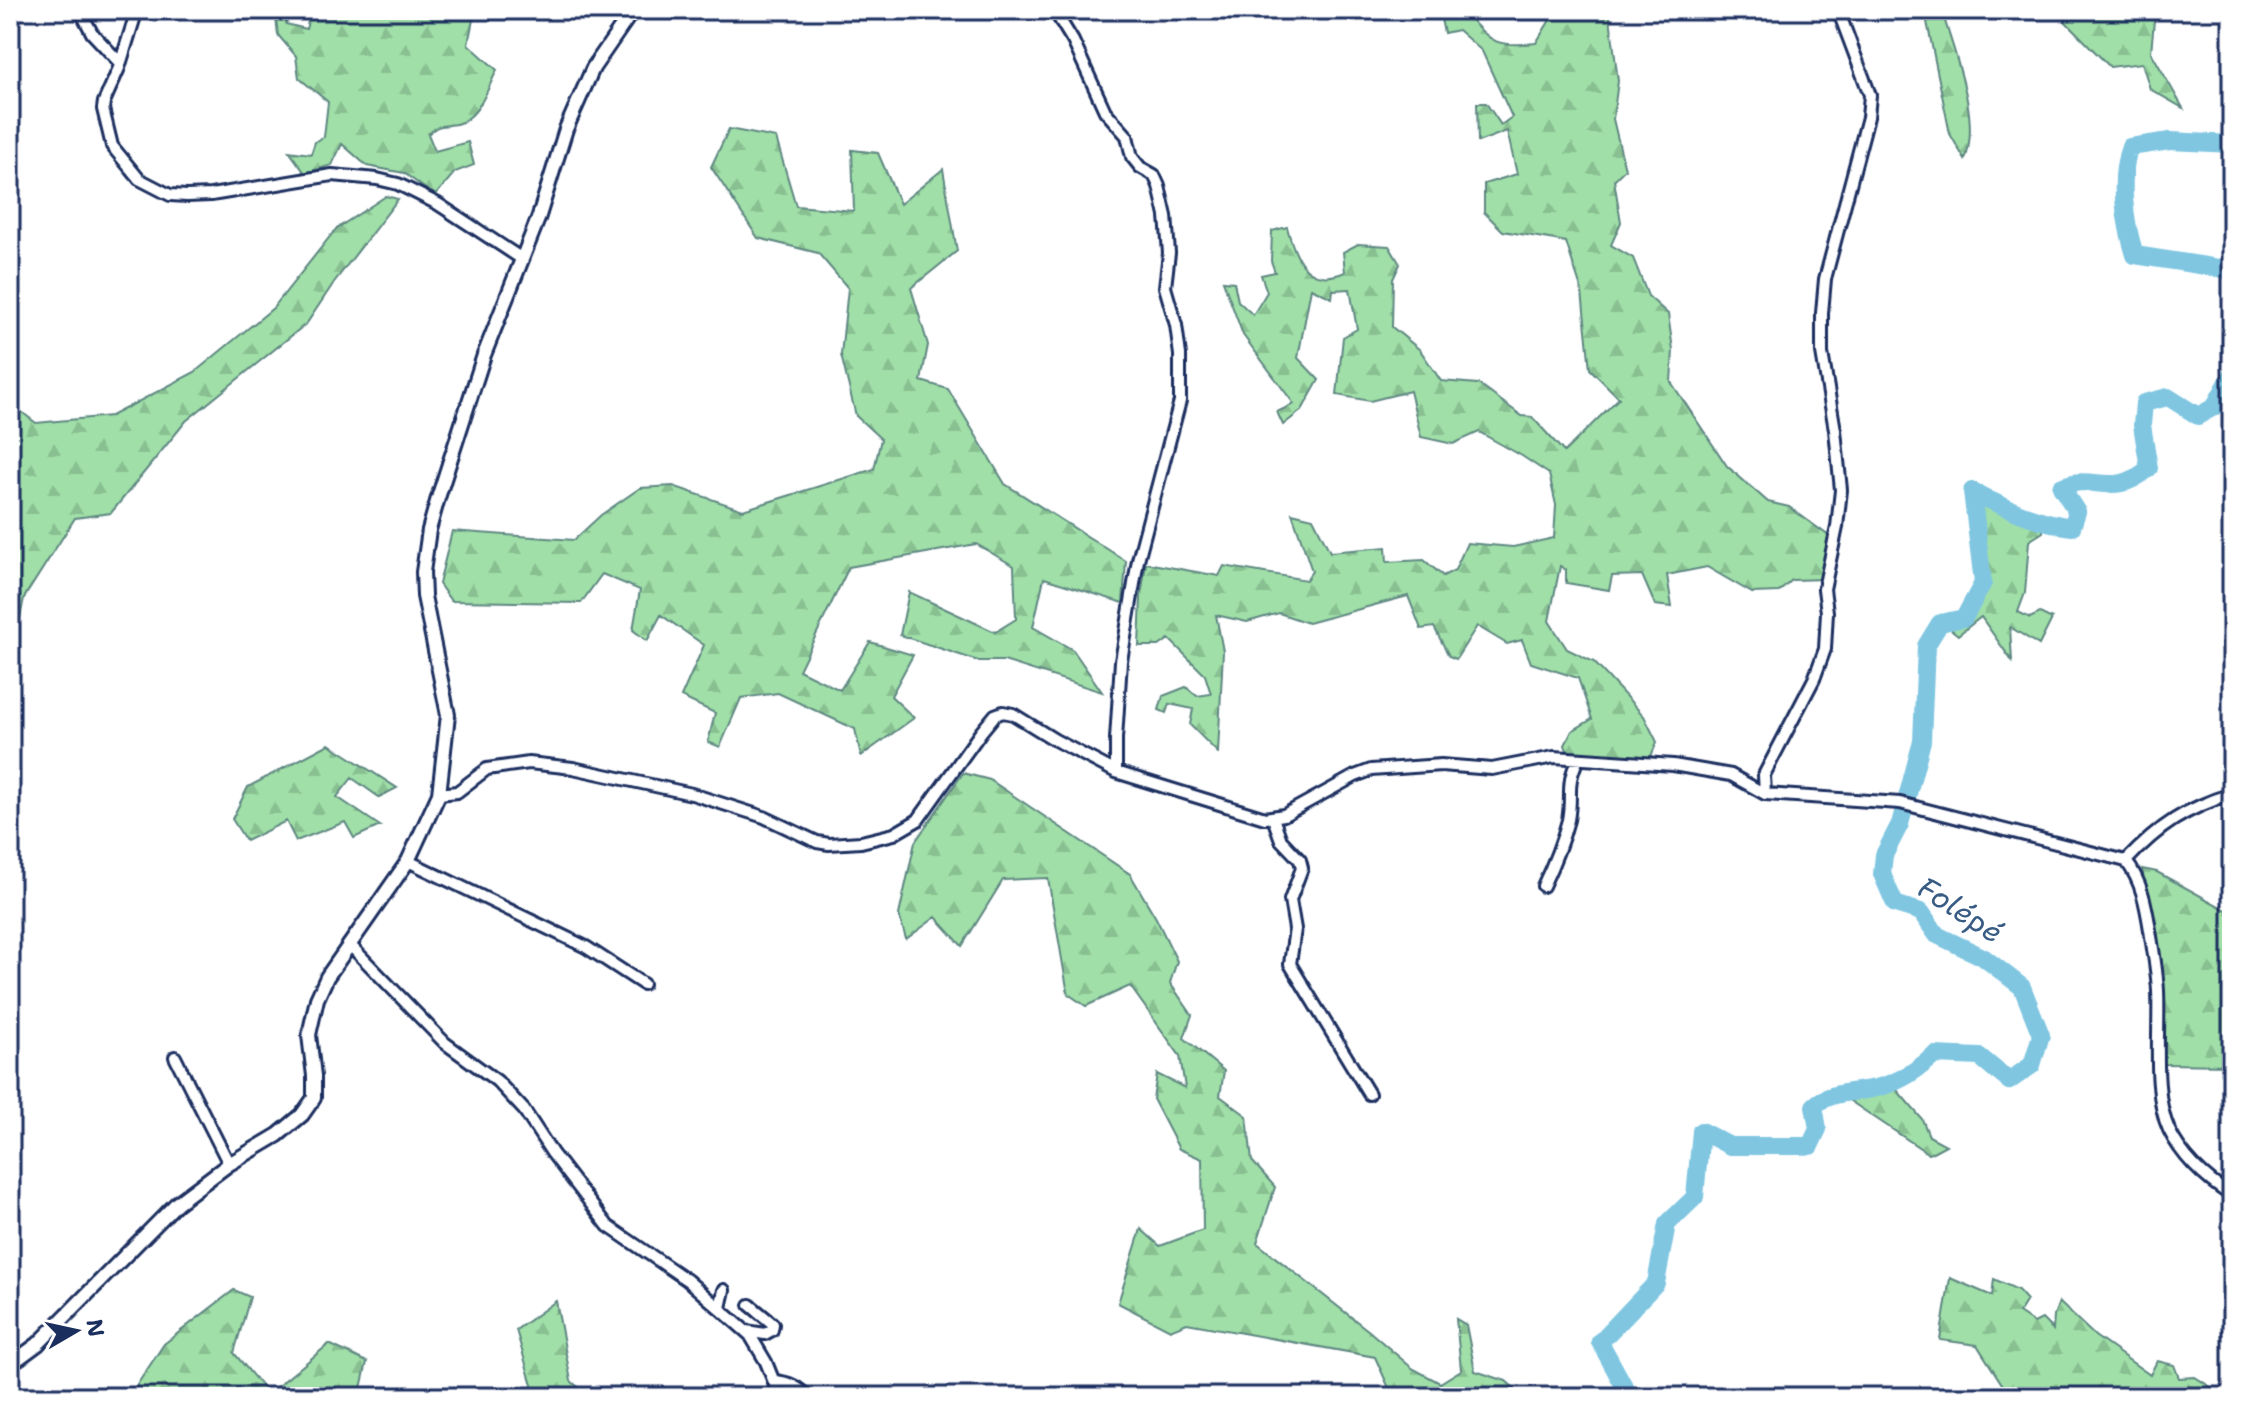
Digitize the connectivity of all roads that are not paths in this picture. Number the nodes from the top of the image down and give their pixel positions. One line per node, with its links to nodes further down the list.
1 (80, 10): 6 (street)
2 (137, 10): 6 (street)
3 (633, 10): 7 (street)
4 (1054, 10): 9 (street)
5 (1838, 10): 11 (street)
6 (120, 63): 7 (street)
7 (522, 259): 10 (street)
8 (1578, 759): 11 (street); 13 (street); 16 (street)
9 (1116, 772): 10 (street); 13 (street)
10 (439, 794): 14 (street)
11 (1765, 794): 15 (street)
12 (2232, 794): 15 (street)
13 (1273, 818): 20 (street)
14 (408, 861): 17 (street); 18 (street)
15 (2126, 861): 22 (street)
16 (1543, 886)
17 (349, 944): 21 (street); 25 (street)
18 (643, 984)
19 (175, 1057): 21 (street)
20 (1369, 1094)
21 (229, 1164): 27 (street)
22 (2232, 1196)
23 (724, 1290): 25 (street)
24 (750, 1305): 26 (street)
25 (720, 1308): 26 (street)
26 (746, 1331): 28 (street)
27 (10, 1360)
28 (775, 1381): 29 (street); 30 (street)
29 (780, 1397)
30 (807, 1397)

